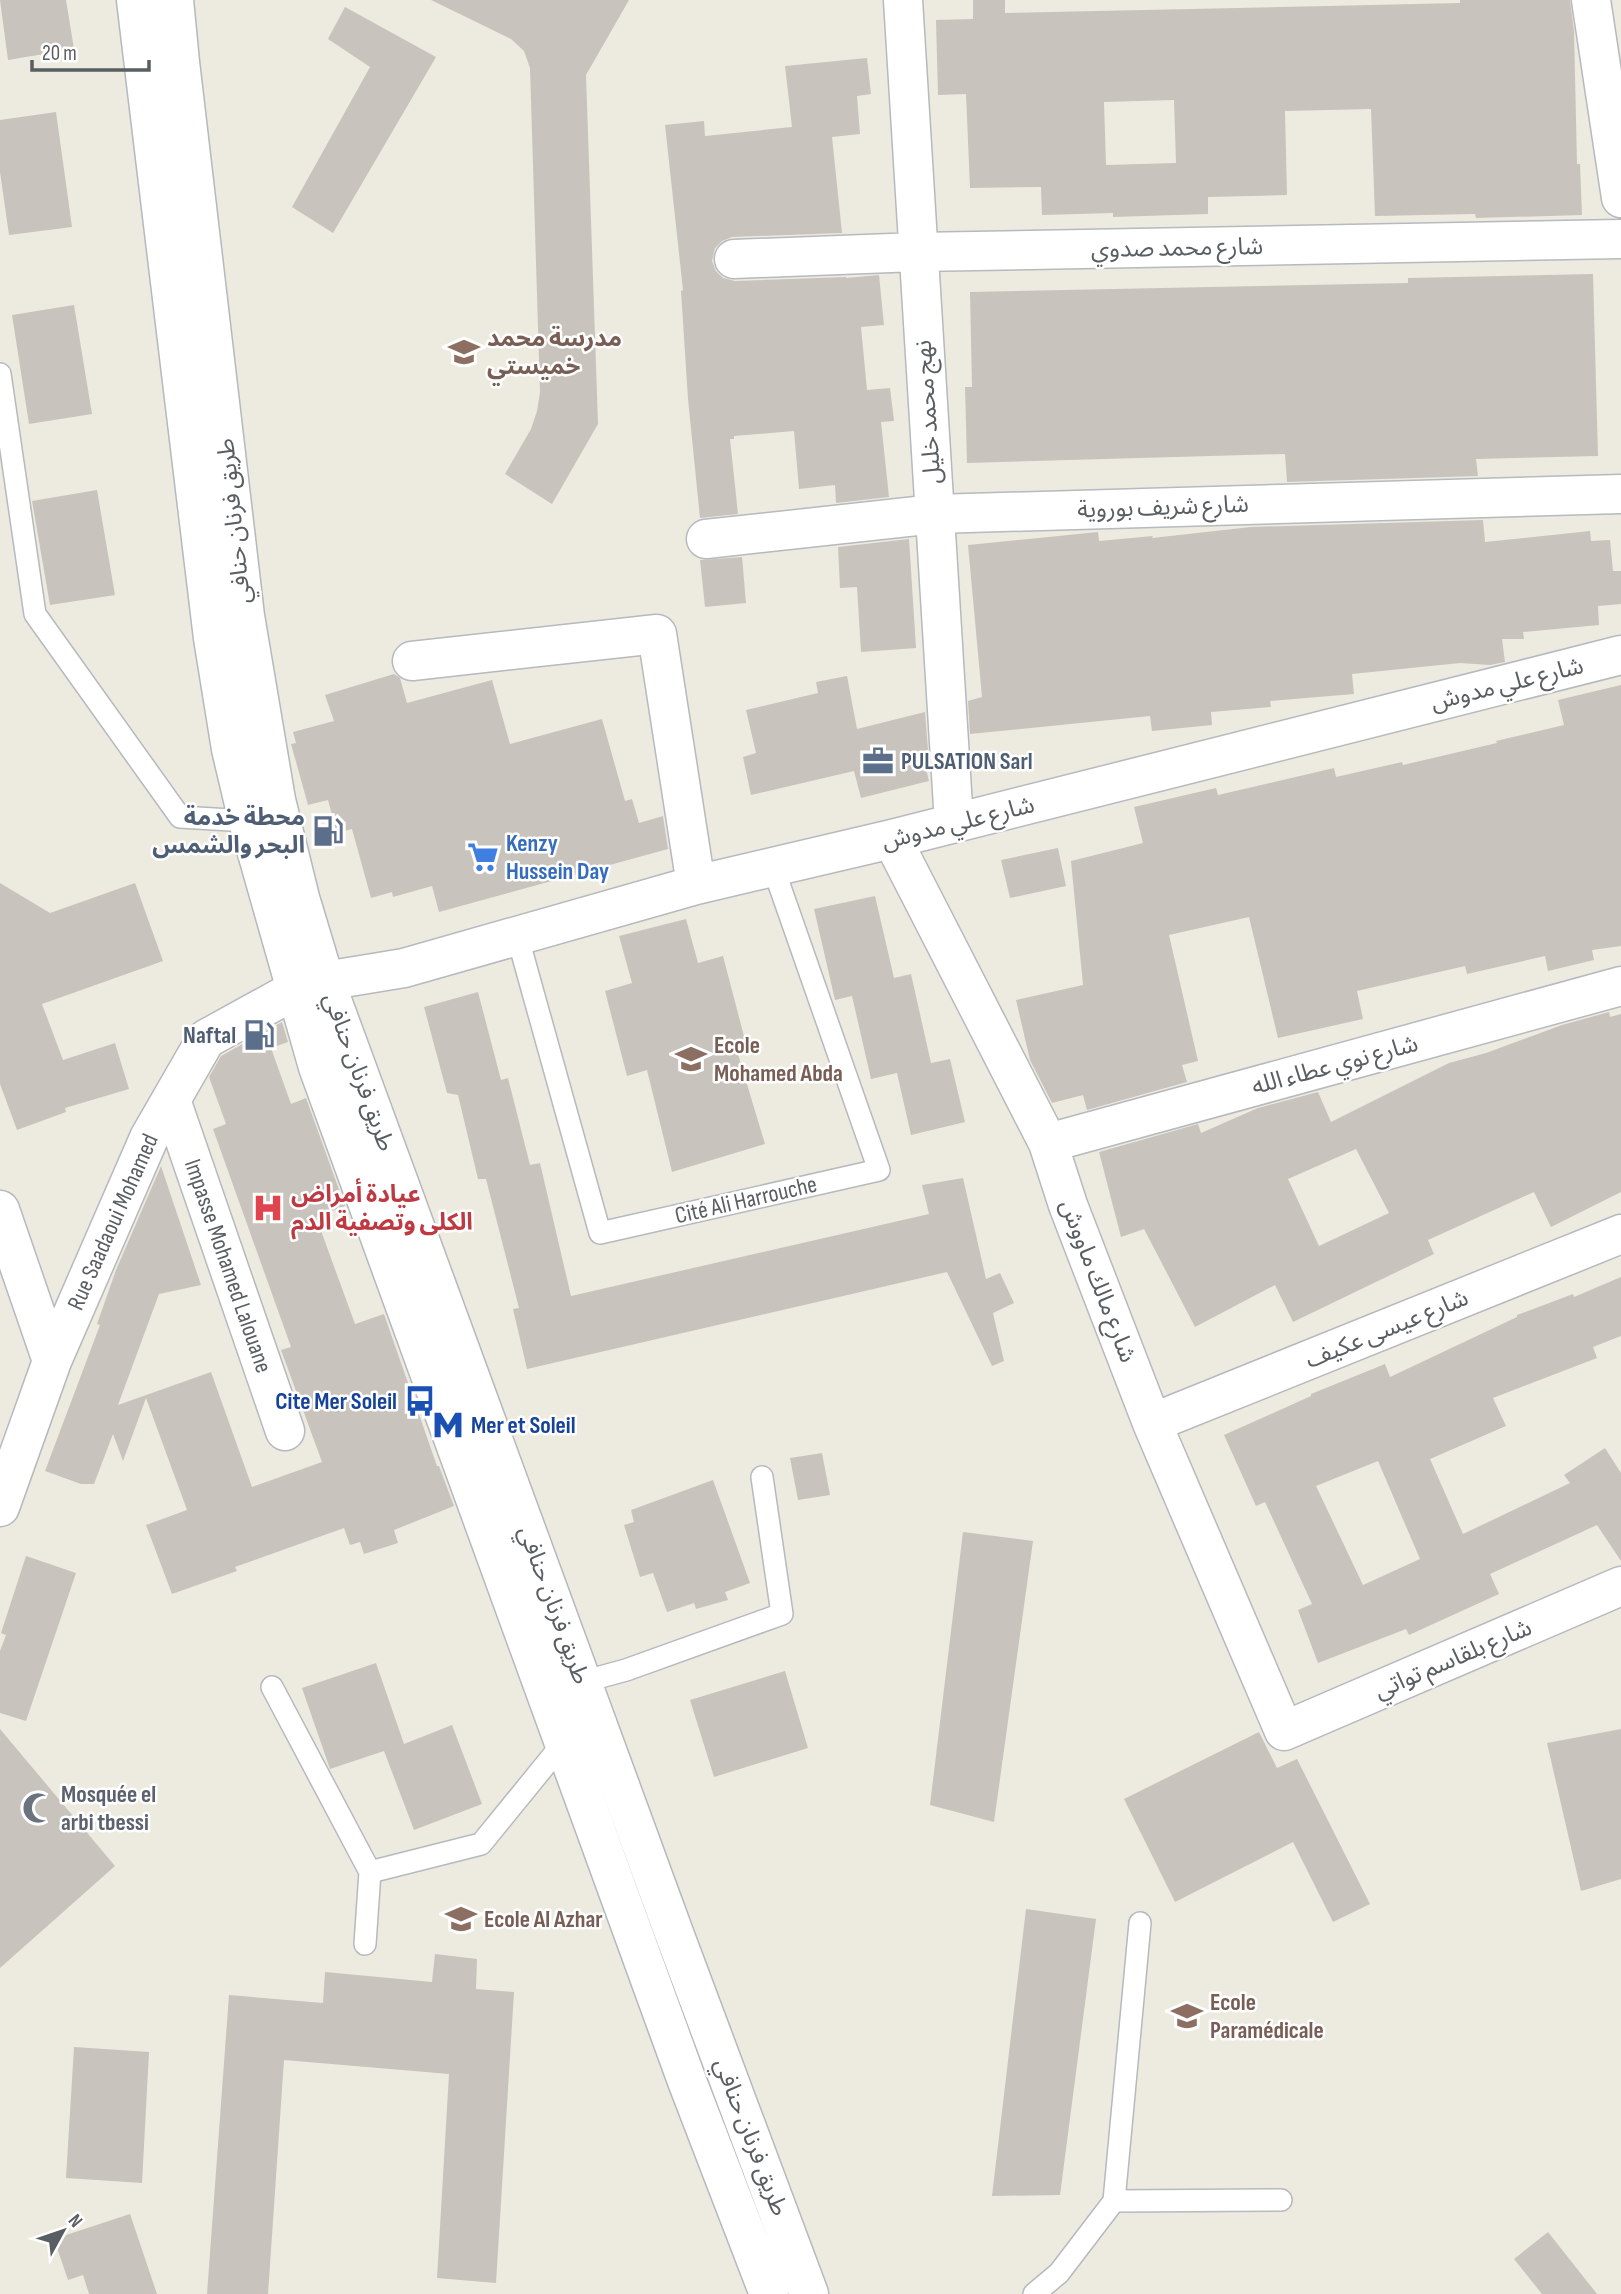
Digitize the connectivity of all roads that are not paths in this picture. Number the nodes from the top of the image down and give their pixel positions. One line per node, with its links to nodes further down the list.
1 (136, 0): 16 (street, طريق فرنان حنافي)
2 (174, 0): 22 (street, طريق فرنان حنافي)
3 (903, 0): 8 (street, نهج محمد خليل)
4 (1591, 0): 5 (street)
5 (1611, 77): 6 (street)
6 (1621, 198)
7 (1621, 239): 8 (street, شارع محمد صدوي)
8 (918, 252): 9 (street, شارع محمد صدوي); 12 (street, نهج محمد خليل)
9 (734, 259)
10 (0, 374): 16 (lane)
11 (1621, 494): 12 (street, شارع شريف بوروية)
12 (935, 513): 13 (street, شارع شريف بوروية); 17 (street, نهج محمد خليل)
13 (706, 538)
14 (1621, 655): 17 (street, شارع علي مدوش)
15 (412, 661): 20 (street)
16 (248, 821): 22 (street, طريق فرنان حنافي)
17 (954, 824): 18 (street, شارع علي مدوش)
18 (892, 839): 19 (street, شارع علي مدوش); 25 (street, شارع مالك ماووش)
19 (773, 867): 20 (street, شارع علي مدوش); 21 (lane, Cité Ali Harrouche)
20 (696, 885): 21 (street, شارع علي مدوش)
21 (517, 935): 22 (street, شارع علي مدوش)
22 (310, 986): 24 (street, Rue Saadaoui Mohamed); 34 (street, طريق فرنان حنافي); 37 (street, طريق فرنان حنافي)
23 (1621, 986): 25 (street, شارع نوي عطاء الله)
24 (171, 1100): 28 (street, Rue Saadaoui Mohamed); 30 (street, Impasse Mohamed Lalouane)
25 (1048, 1143): 29 (street, شارع مالك ماووش)
26 (0, 1210): 28 (street)
27 (1621, 1234): 29 (street, شارع عيسى عكيف)
28 (52, 1361): 32 (street, Rue Saadaoui Mohamed)
29 (1152, 1423): 36 (street, شارع مالك ماووش)
30 (285, 1431)
31 (762, 1477): 34 (lane)
32 (0, 1507)
33 (1621, 1586): 36 (street, شارع بلقاسم تواتي)
34 (582, 1682): 44 (street, طريق فرنان حنافي)
35 (272, 1687): 38 (lane)
36 (1284, 1731)
37 (564, 1742): 38 (lane); 43 (street, طريق فرنان حنافي)
38 (370, 1872): 40 (lane)
39 (1140, 1923): 42 (lane)
40 (365, 1944)
41 (1281, 2200): 42 (lane)
42 (1114, 2201): 45 (lane)
43 (760, 2289)
44 (809, 2294)
45 (1034, 2294)

